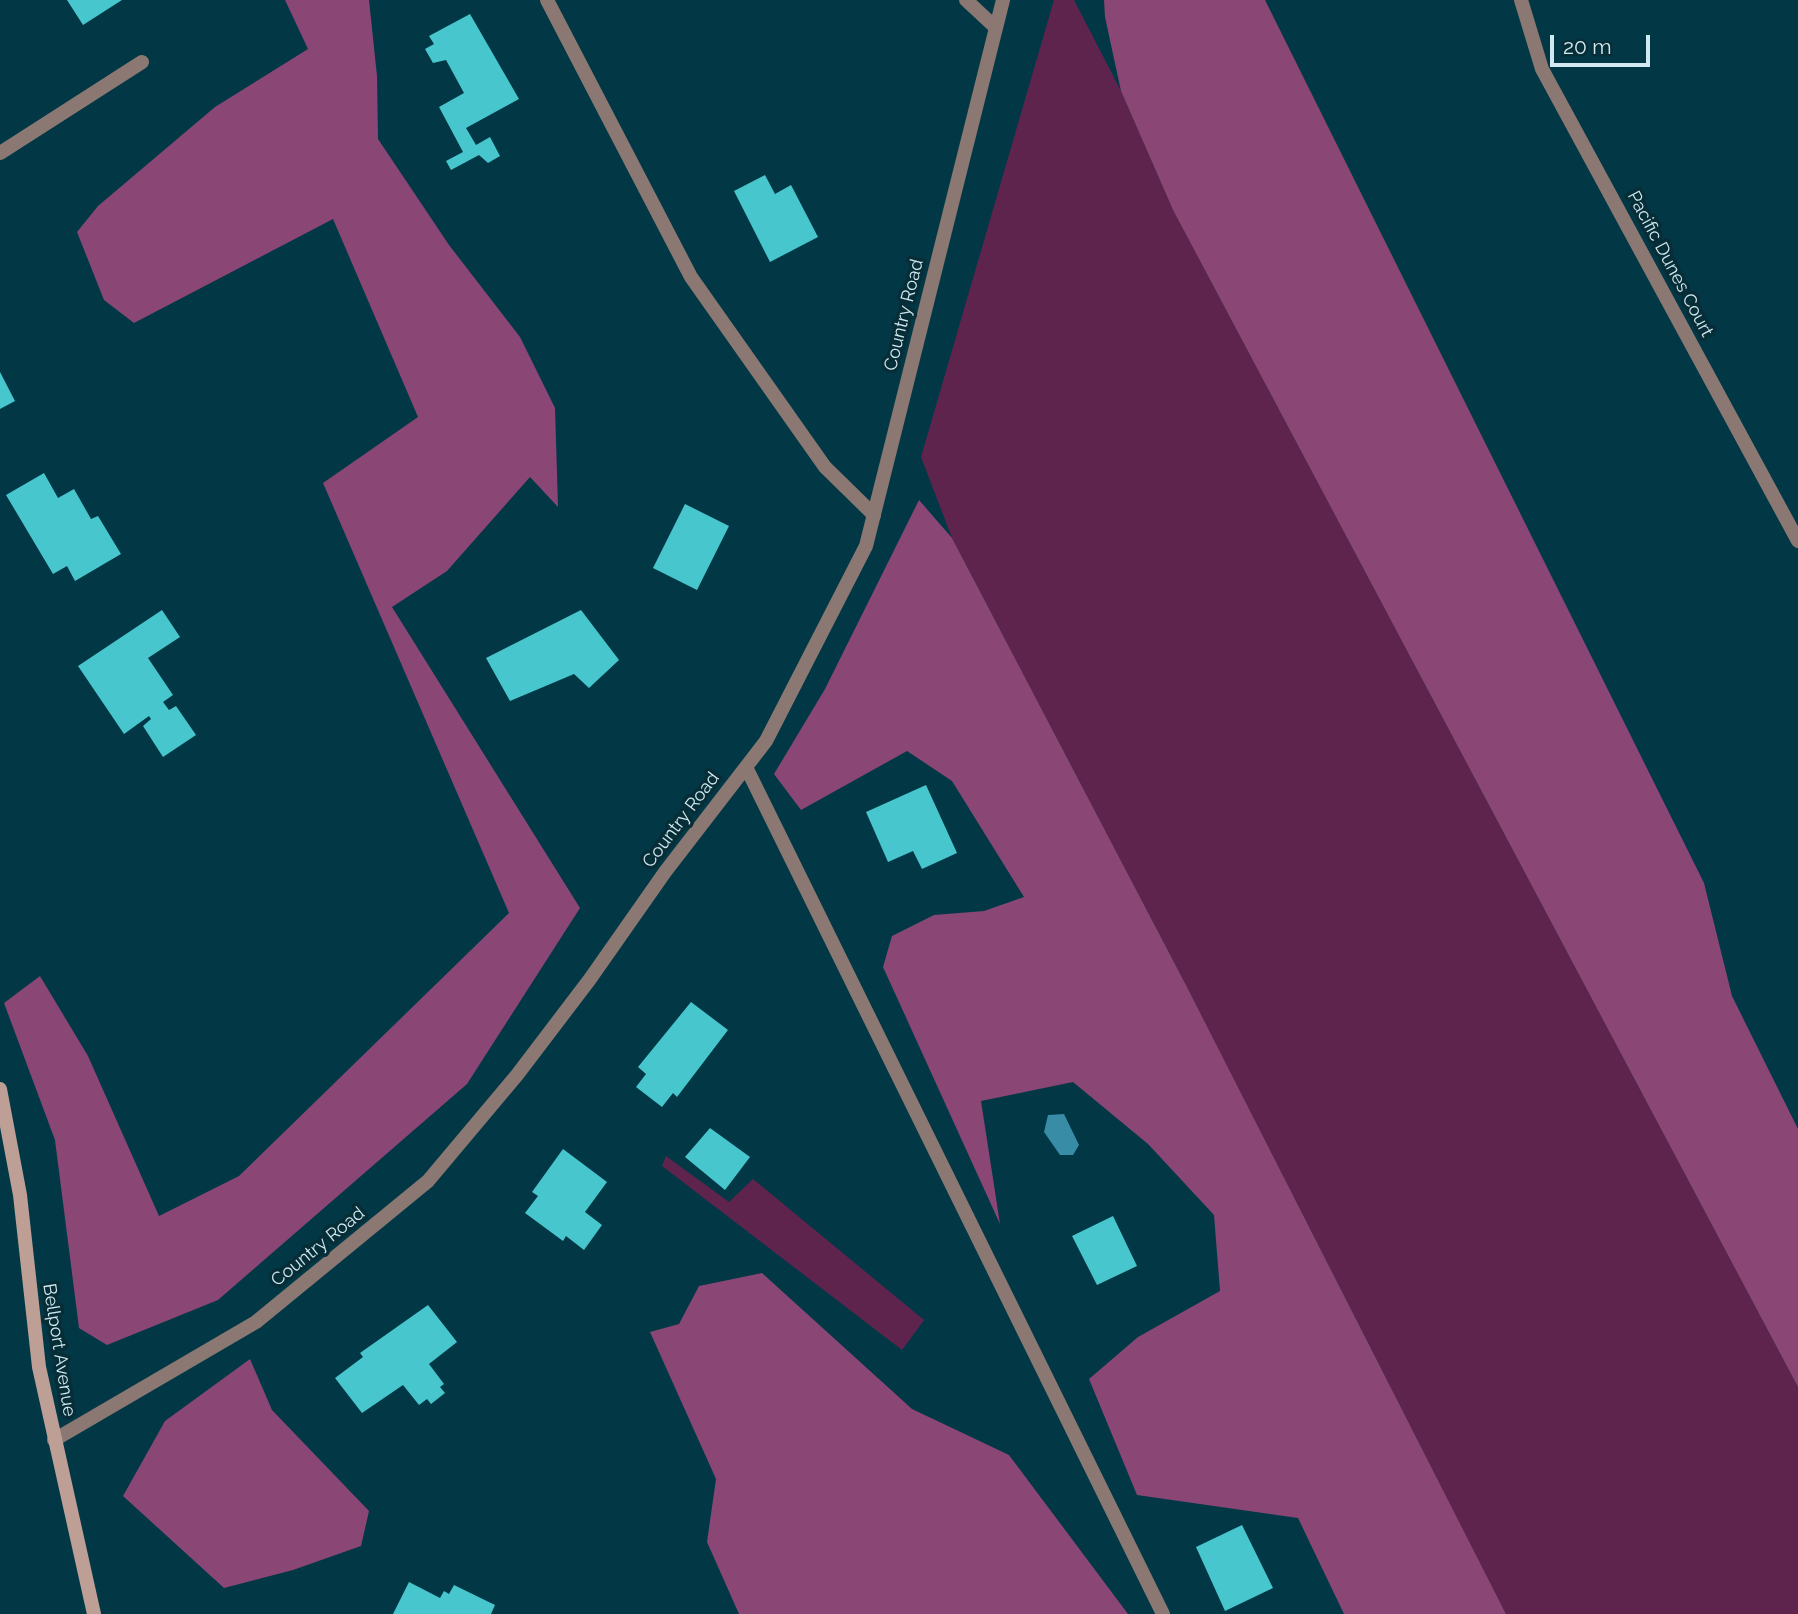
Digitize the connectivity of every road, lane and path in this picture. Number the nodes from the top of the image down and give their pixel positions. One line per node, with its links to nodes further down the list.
1 (547, 0): 8 (street)
2 (966, 0): 5 (street)
3 (1003, 0): 5 (street, Country Road)
4 (1521, 0): 9 (street, Pacific Dunes Court)
5 (995, 27): 8 (street, Country Road)
6 (142, 62): 7 (street)
7 (0, 153)
8 (874, 515): 10 (street, Country Road)
9 (1798, 541)
10 (746, 767): 12 (street, Country Road); 14 (street)
11 (0, 1089): 12 (main road, Bellport Avenue)
12 (54, 1440): 13 (main road, Bellport Avenue)
13 (94, 1614)
14 (1163, 1614)

